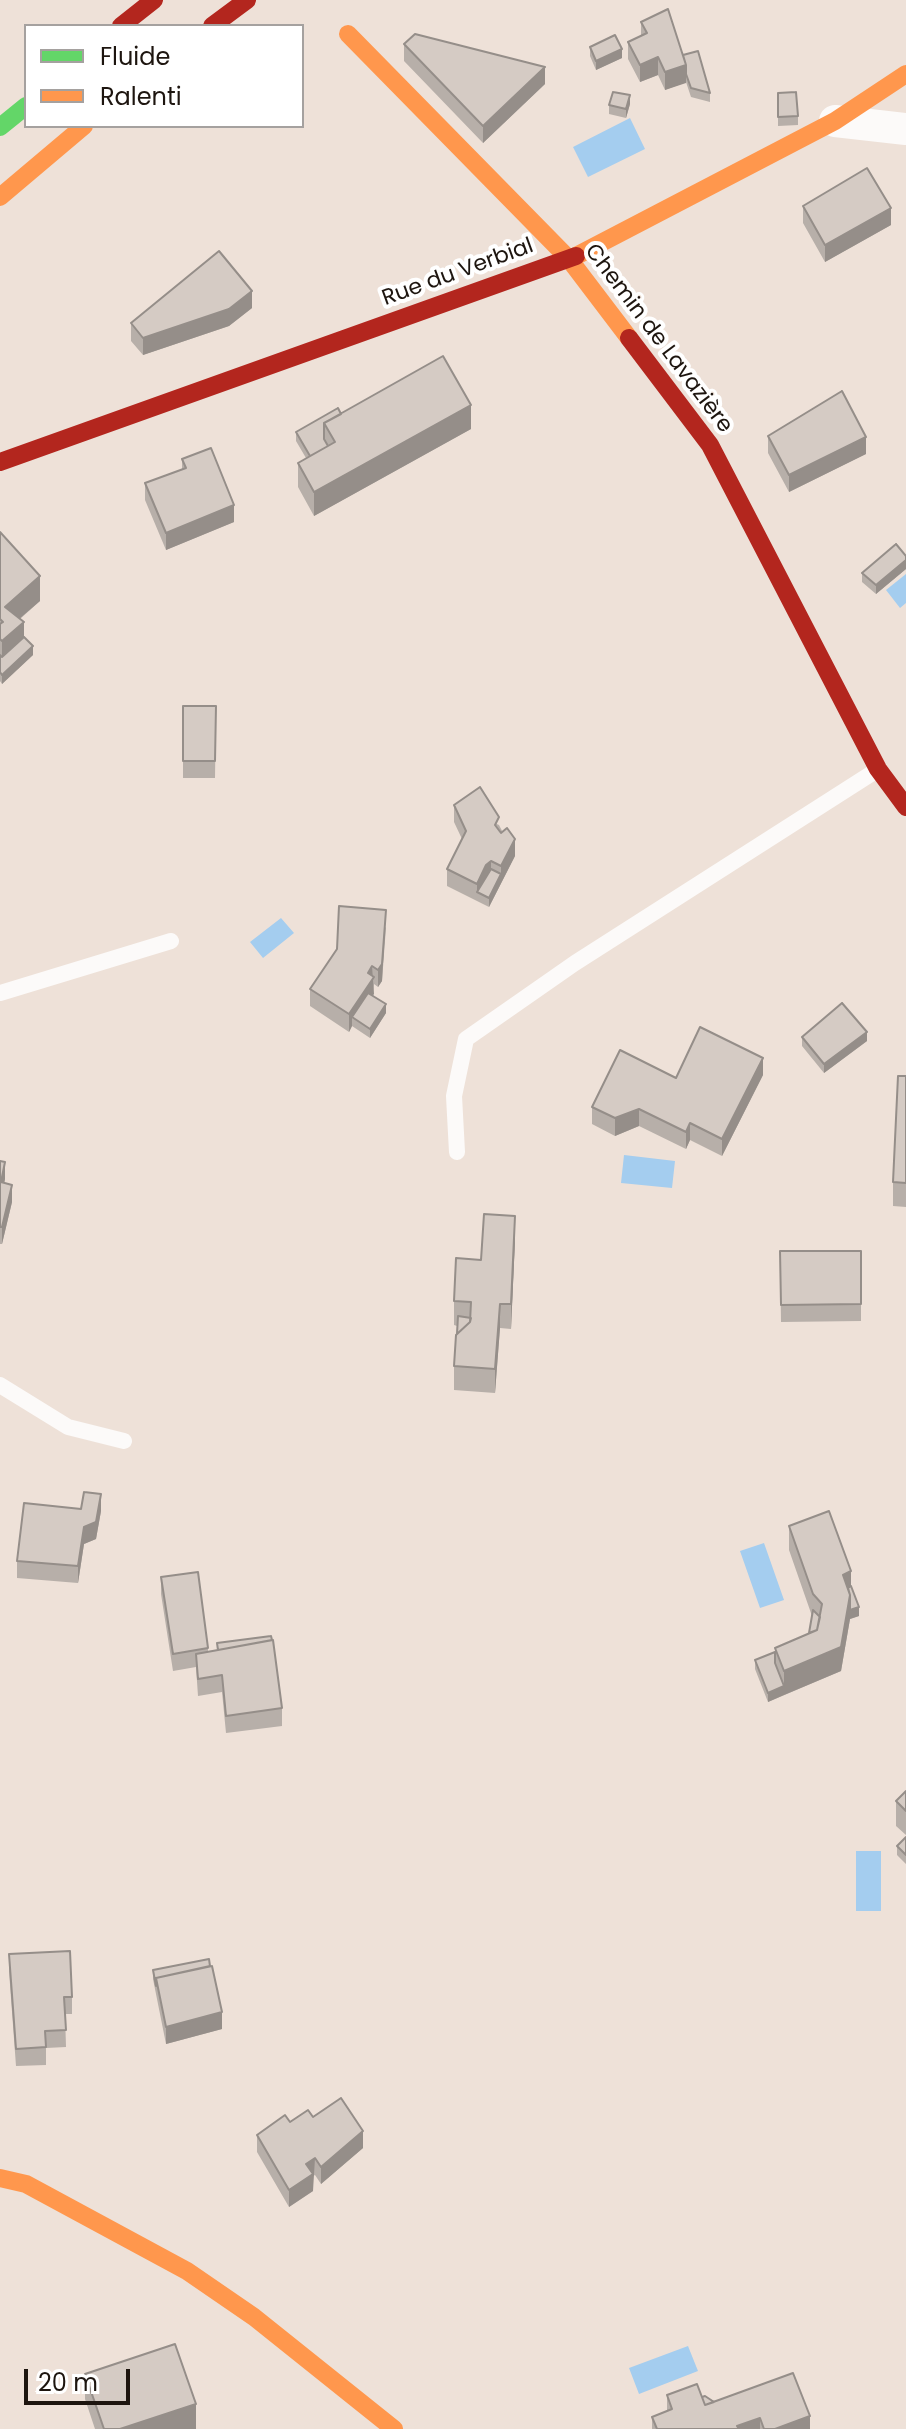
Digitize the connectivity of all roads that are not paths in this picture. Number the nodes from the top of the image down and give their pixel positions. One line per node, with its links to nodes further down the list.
1 (154, 0): 3 (main road)
2 (247, 0): 4 (main road)
3 (124, 24)
4 (215, 24)
5 (348, 34): 13 (main road, Chemin de Lavazière)
6 (906, 74): 8 (main road, Rue du Verbial)
7 (24, 108): 9 (main road)
8 (835, 121): 11 (street); 13 (main road, Rue du Verbial)
9 (0, 127)
10 (82, 128): 12 (main road)
11 (906, 129)
12 (0, 197)
13 (569, 259): 14 (main road, Rue du Verbial); 15 (main road, Chemin de Lavazière)
14 (0, 462)
15 (878, 769): 16 (main road, Chemin de Lavazière); 19 (lane)
16 (906, 807)
17 (171, 941): 18 (lane)
18 (0, 993)
19 (457, 1152)
20 (0, 1385): 21 (lane)
21 (124, 1441)
22 (0, 2178): 23 (main road)
23 (394, 2429)

